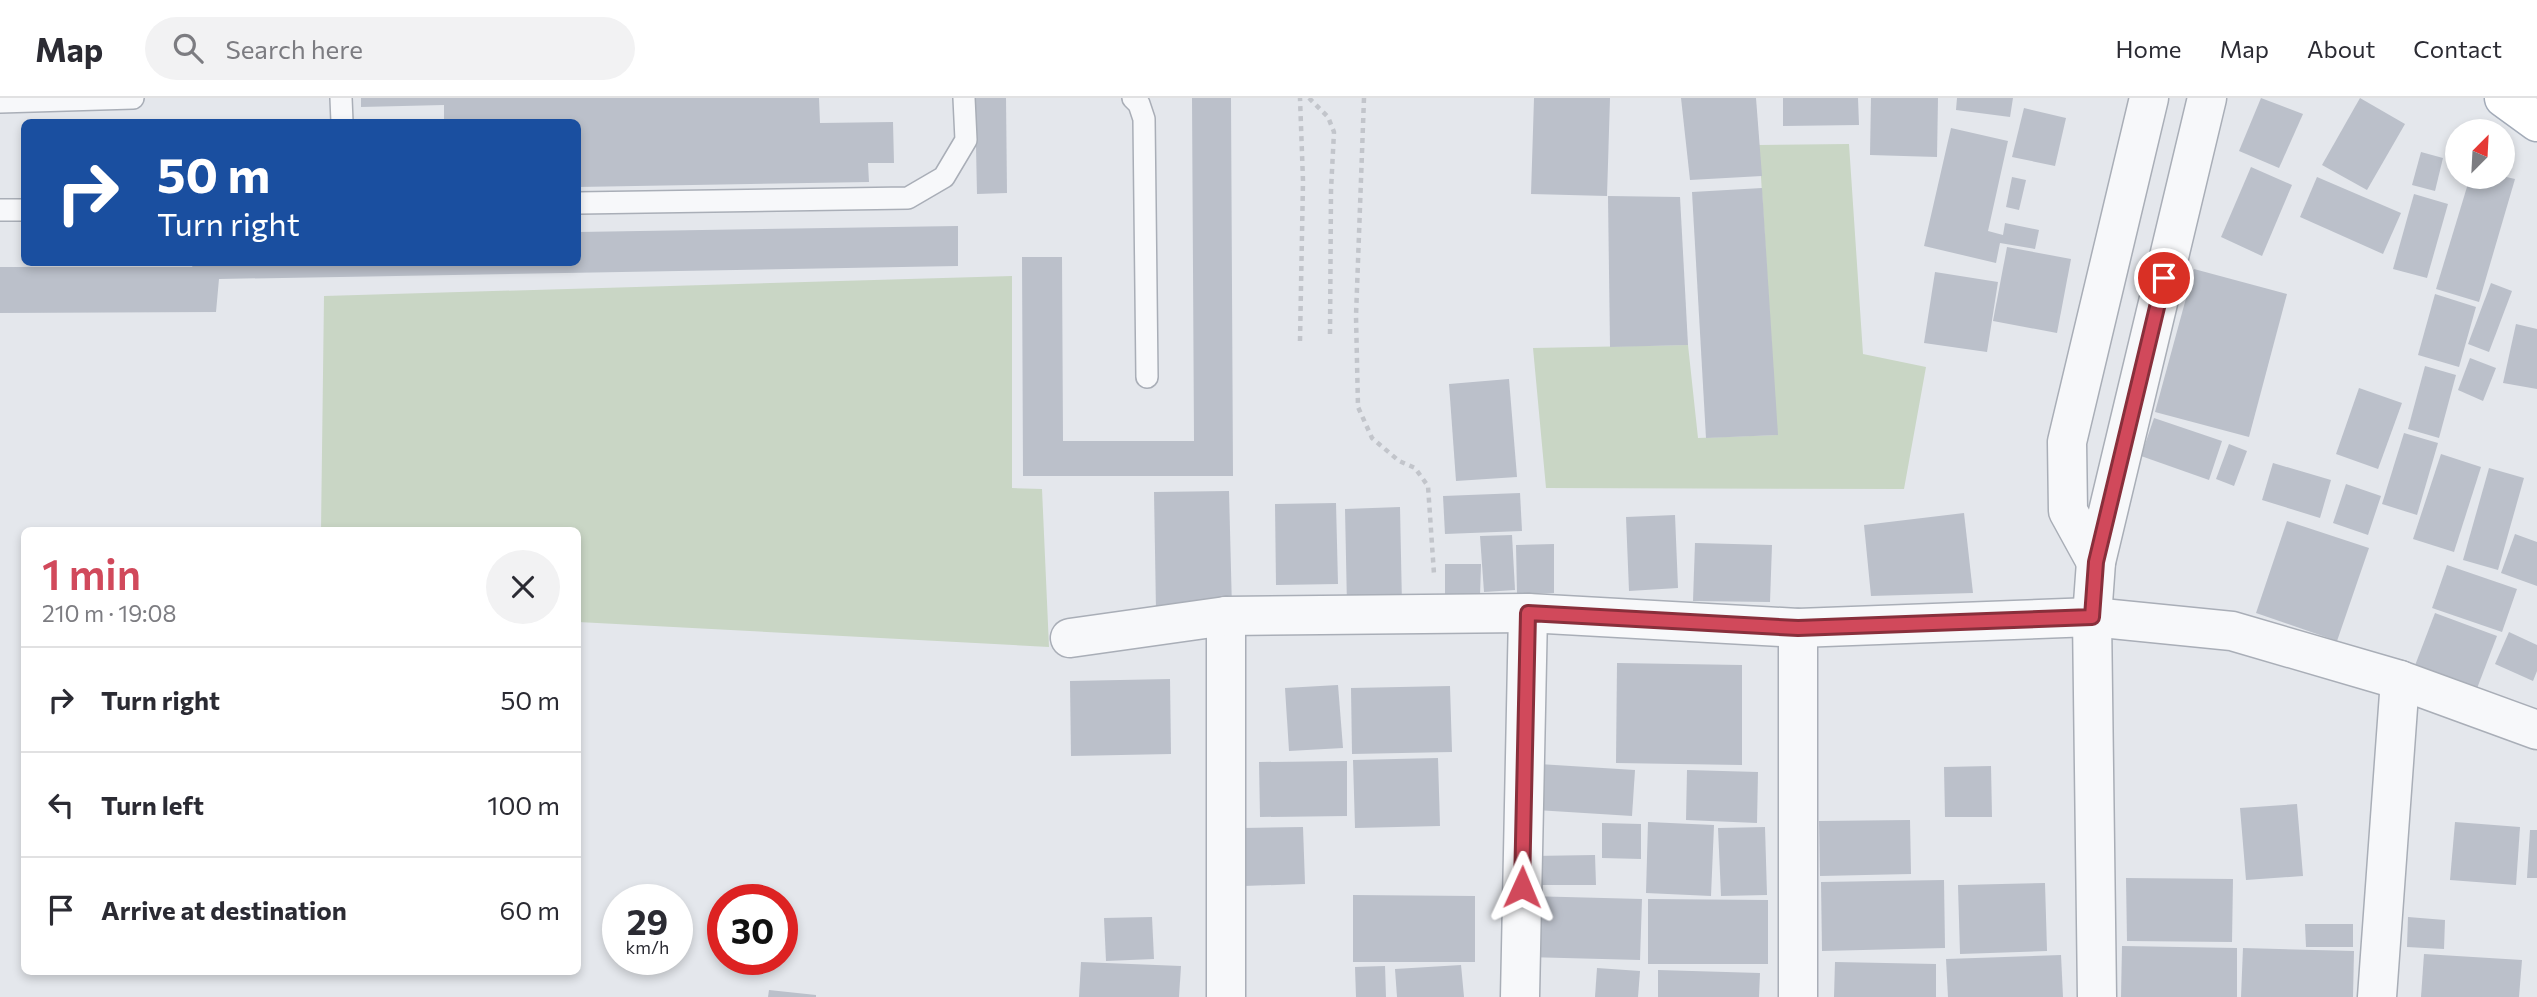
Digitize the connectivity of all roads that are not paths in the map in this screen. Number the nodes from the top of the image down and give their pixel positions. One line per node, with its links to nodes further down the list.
1 (133, 98): 8 (lane)
2 (341, 98): 9 (lane)
3 (964, 98): 11 (lane)
4 (1133, 98): 14 (lane)
5 (2149, 98): 15 (street)
6 (2207, 98): 15 (street)
7 (2504, 98): 10 (main road)
8 (0, 102)
9 (342, 119)
10 (2537, 122)
11 (581, 203)
12 (0, 210): 13 (lane)
13 (21, 210)
14 (1147, 377)
15 (2096, 562): 18 (street)
16 (1528, 613): 17 (street); 19 (street); 24 (street)
17 (1226, 616): 20 (street); 23 (street)
18 (2092, 617): 19 (street); 21 (street); 26 (street)
19 (1798, 628): 25 (street)
20 (1070, 638)
21 (2400, 680): 22 (street); 27 (street)
22 (2537, 730)
23 (1226, 997)
24 (1520, 997)
25 (1798, 997)
26 (2097, 997)
27 (2377, 997)

